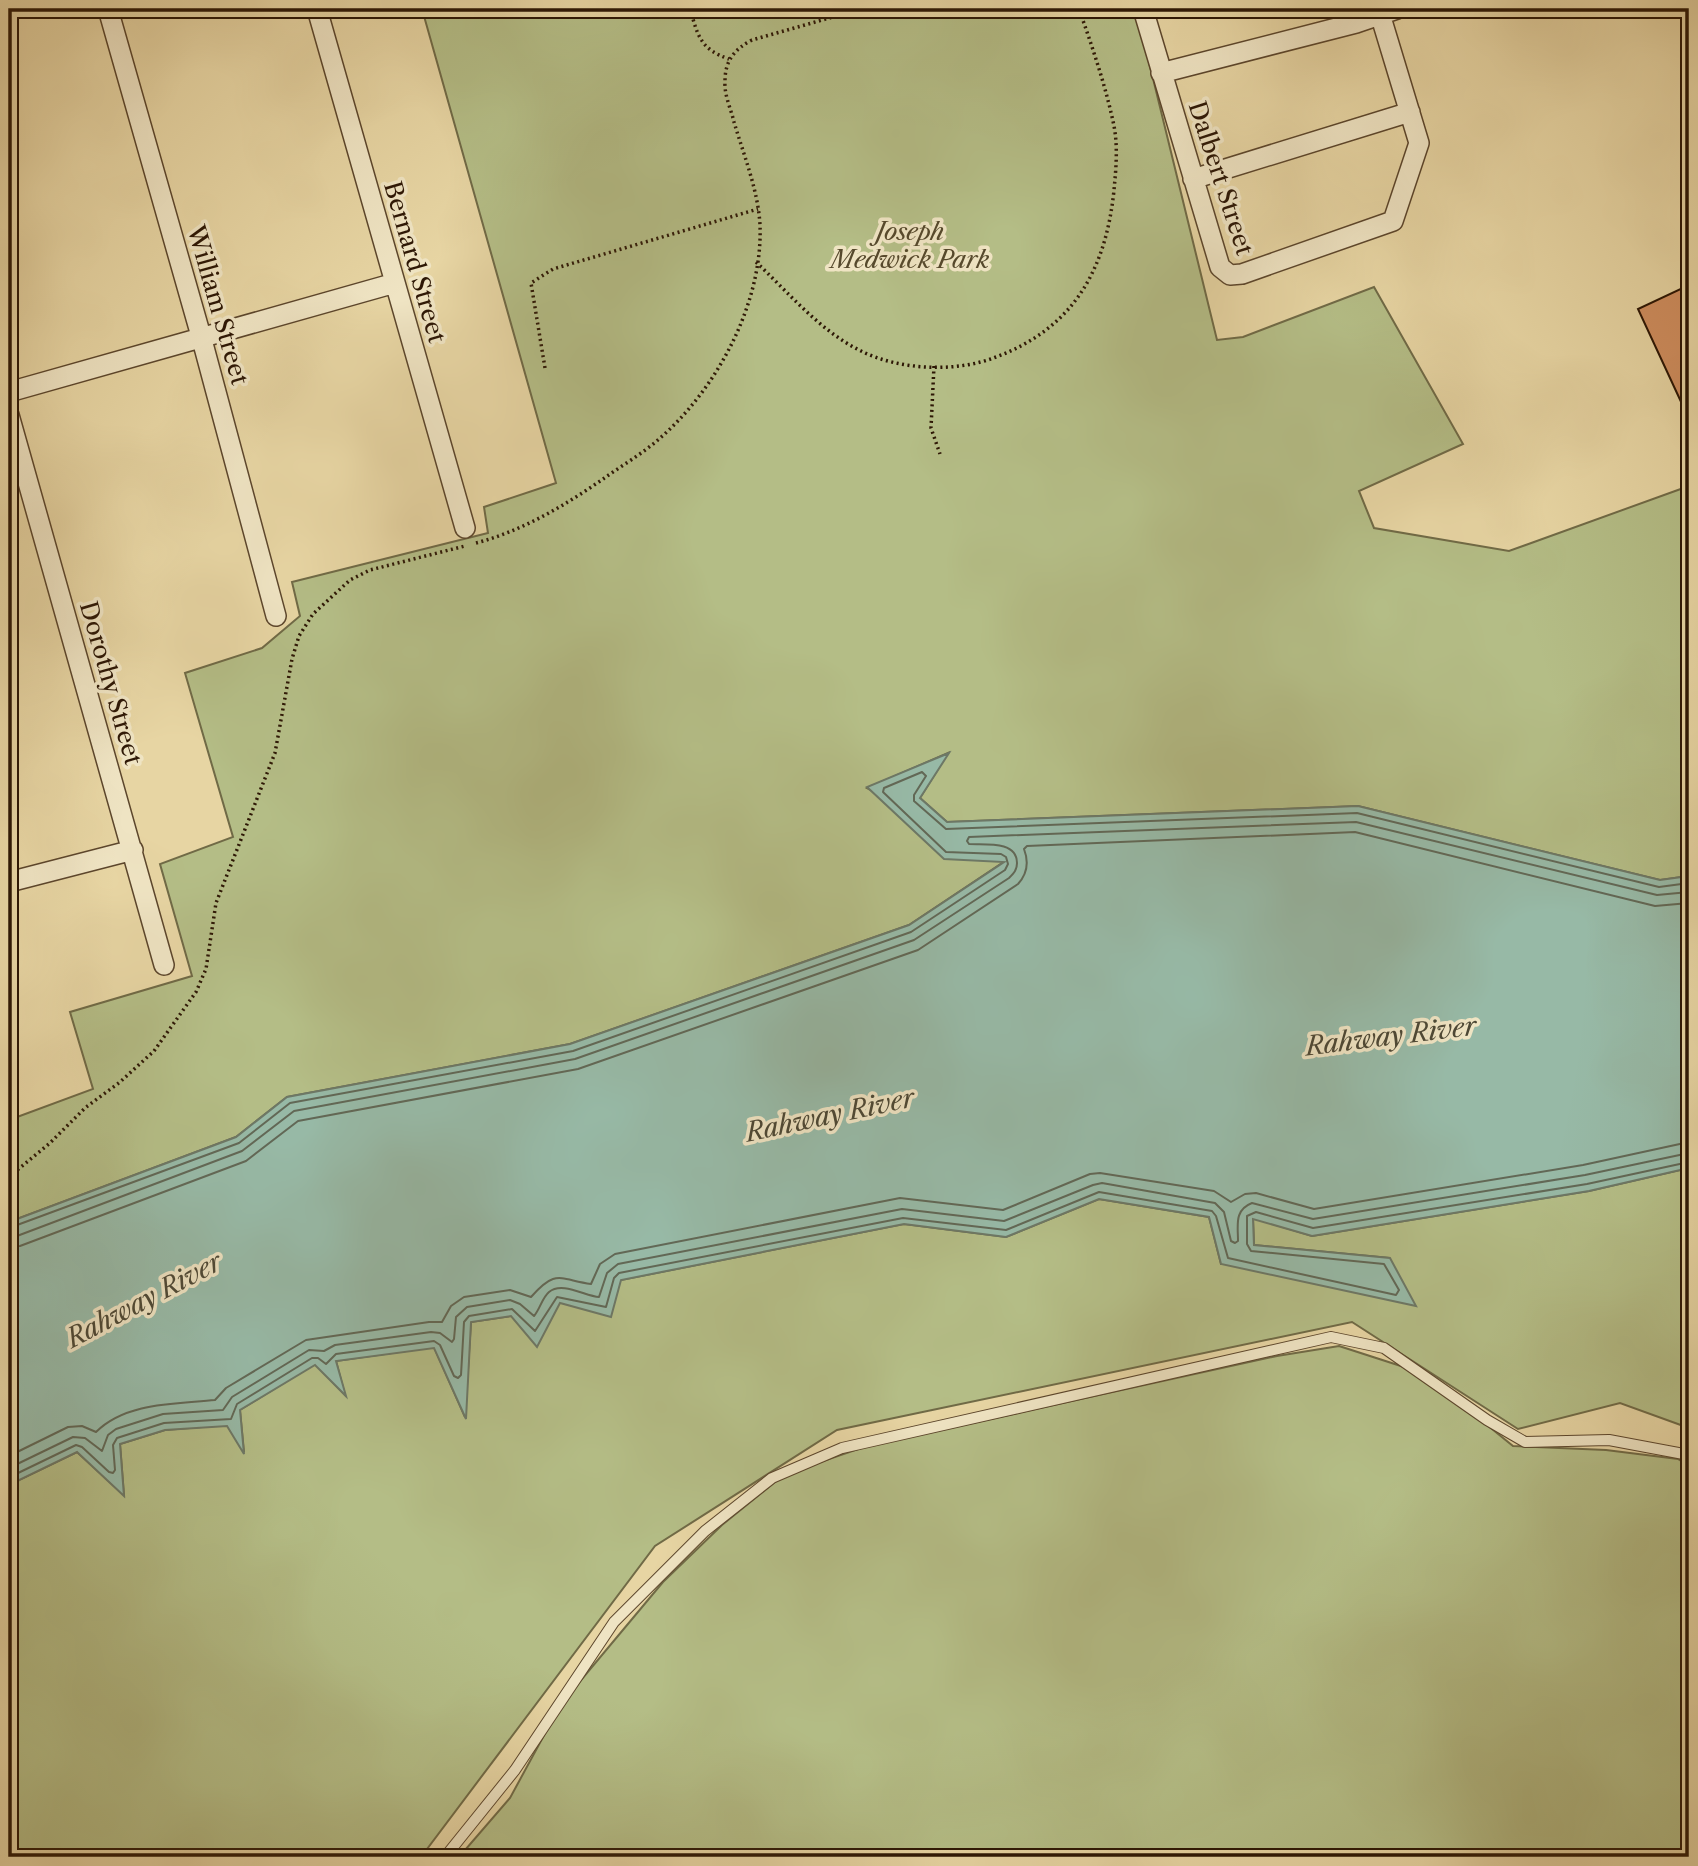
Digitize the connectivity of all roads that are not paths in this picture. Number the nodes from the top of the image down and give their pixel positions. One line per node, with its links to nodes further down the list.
1 (108, 9): 10 (street, William Street)
2 (317, 9): 9 (street, Bernard Street)
3 (1143, 9): 6 (street, Dalbert Street)
4 (1389, 12): 5 (street); 7 (street)
5 (1353, 16): 6 (street)
6 (1161, 73): 8 (street, Dalbert Street)
7 (1410, 112): 8 (street); 8 (street, Dalbert Street)
8 (1193, 179)
9 (396, 283): 10 (street); 13 (street, Bernard Street)
10 (201, 336): 11 (street); 14 (street, William Street)
11 (9, 392)
12 (9, 415): 15 (street, Dorothy Street)
13 (464, 528)
14 (276, 616)
15 (133, 850): 16 (street); 17 (street, Dorothy Street)
16 (9, 882)
17 (164, 965)
18 (1689, 1455): 19 (lane)
19 (445, 1857)

